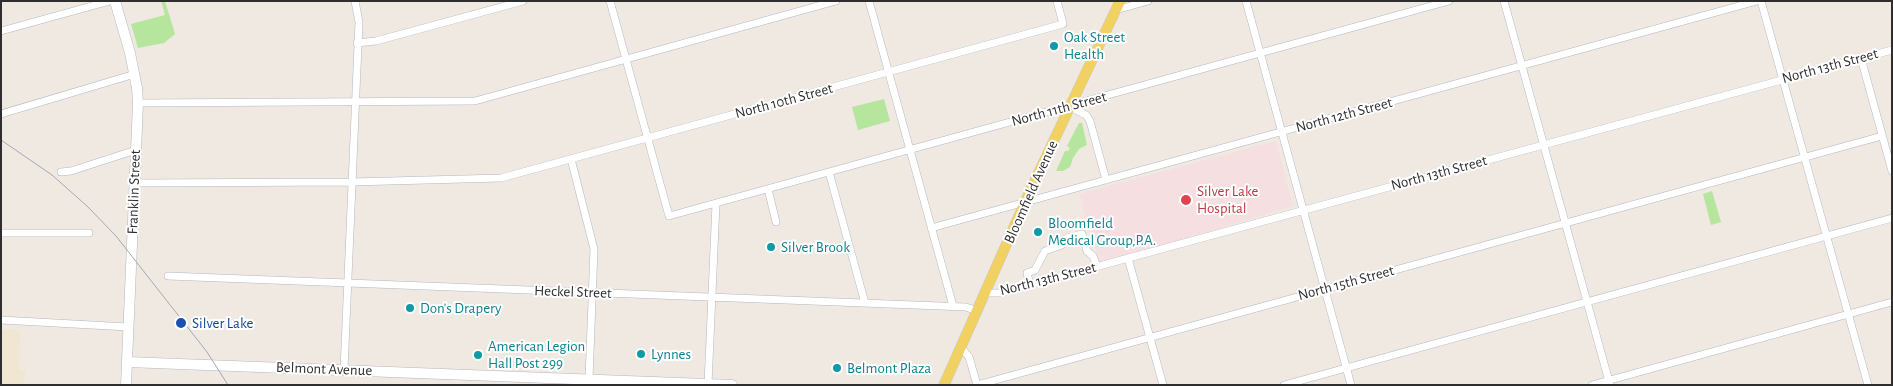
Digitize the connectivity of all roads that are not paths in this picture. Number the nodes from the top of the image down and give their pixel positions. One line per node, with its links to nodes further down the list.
1 (110, 1): 16 (street)
2 (115, 1): 24 (street, Franklin Street)
3 (355, 1): 17 (street)
4 (523, 1): 17 (street)
5 (610, 1): 21 (street)
6 (836, 1): 21 (street)
7 (868, 1): 23 (street)
8 (1057, 1): 23 (street, North 10th Street)
9 (1148, 1): 15 (street)
10 (1246, 1): 19 (street)
11 (1449, 1): 19 (street, North 11th Street)
12 (1504, 1): 22 (street)
13 (1757, 1): 22 (street, North 12th Street)
14 (1762, 1): 25 (street)
15 (1118, 6): 28 (main road, Bloomfield Avenue)
16 (1, 30)
17 (358, 43): 27 (street)
18 (1892, 50): 20 (street, North 13th Street)
19 (1261, 54): 28 (street, North 11th Street); 30 (street)
20 (1861, 58): 25 (street, North 13th Street); 31 (street)
21 (626, 59): 27 (street); 32 (street)
22 (1522, 66): 30 (street, North 12th Street); 33 (street)
23 (888, 72): 32 (street, North 10th Street); 35 (street)
24 (134, 74): 26 (street, Franklin Street); 29 (street)
25 (1784, 79): 33 (street, North 13th Street); 36 (street)
26 (138, 103): 27 (street); 34 (street, Franklin Street)
27 (355, 103): 42 (street)
28 (1069, 106): 35 (street, North 11th Street); 41 (street); 45 (main road, Bloomfield Avenue)
29 (1, 114)
30 (1282, 132): 41 (street, North 12th Street); 47 (street)
31 (1882, 136): 36 (street, North 15th Street); 38 (street)
32 (647, 138): 37 (street, North 10th Street); 46 (street, North 11th Street)
33 (1544, 144): 47 (street, North 13th Street); 50 (street)
34 (136, 150): 39 (street); 43 (street, Franklin Street)
35 (910, 150): 40 (street, North 11th Street); 51 (street)
36 (1804, 158): 50 (street, North 15th Street); 54 (street)
37 (571, 159): 42 (street, North 10th Street); 61 (street)
38 (1892, 171)
39 (61, 172)
40 (829, 172): 44 (street, North 11th Street); 66 (street)
41 (1106, 180): 45 (street, North 12th Street)
42 (352, 182): 43 (street, North 10th Street); 58 (street)
43 (134, 183): 71 (street, Franklin Street)
44 (768, 189): 46 (street, North 11th Street); 49 (street)
45 (1025, 202): 51 (street, North 12th Street); 62 (main road, Bloomfield Avenue)
46 (716, 204): 63 (street)
47 (1303, 210): 55 (street, North 13th Street); 60 (street)
48 (1892, 218): 54 (street)
49 (776, 222)
50 (1565, 222): 60 (street, North 15th Street); 64 (street)
51 (931, 228): 67 (street)
52 (1, 233): 53 (street)
53 (89, 233)
54 (1826, 236): 64 (street); 69 (street)
55 (1128, 258): 56 (street, North 13th Street); 72 (street)
56 (1097, 267): 59 (street, North 13th Street); 59 (street)
57 (168, 276): 58 (street, Heckel Street)
58 (347, 283): 61 (street, Heckel Street); 76 (street)
59 (1030, 285): 62 (street, North 13th Street)
60 (1324, 289): 72 (street, North 15th Street); 75 (street)
61 (592, 293): 63 (street, Heckel Street); 77 (street)
62 (986, 293): 68 (main road, Bloomfield Avenue)
63 (712, 297): 66 (street, Heckel Street); 79 (street)
64 (1587, 302): 75 (street); 78 (street)
65 (1892, 302): 69 (street)
66 (865, 303): 67 (street, Heckel Street)
67 (952, 306): 68 (street, Heckel Street)
68 (977, 311): 73 (main road, Bloomfield Avenue)
69 (1848, 314): 78 (street); 88 (street)
70 (1, 320): 71 (street)
71 (128, 327): 74 (street, Franklin Street)
72 (1150, 337): 83 (street, North 15th Street); 84 (street)
73 (961, 346): 82 (main road, Bloomfield Avenue); 83 (street)
74 (127, 362): 76 (street, Belmont Avenue); 80 (street, Franklin Street)
75 (1346, 368): 85 (street); 86 (street)
76 (344, 370): 77 (street, Belmont Avenue)
77 (590, 379): 79 (street, Belmont Avenue)
78 (1609, 382): 87 (street)
79 (702, 384): 81 (street, Belmont Avenue)
80 (126, 385)
81 (732, 385)
82 (944, 385)
83 (977, 385)
84 (1163, 385)
85 (1284, 385)
86 (1351, 385)
87 (1592, 385)
88 (1868, 385)

